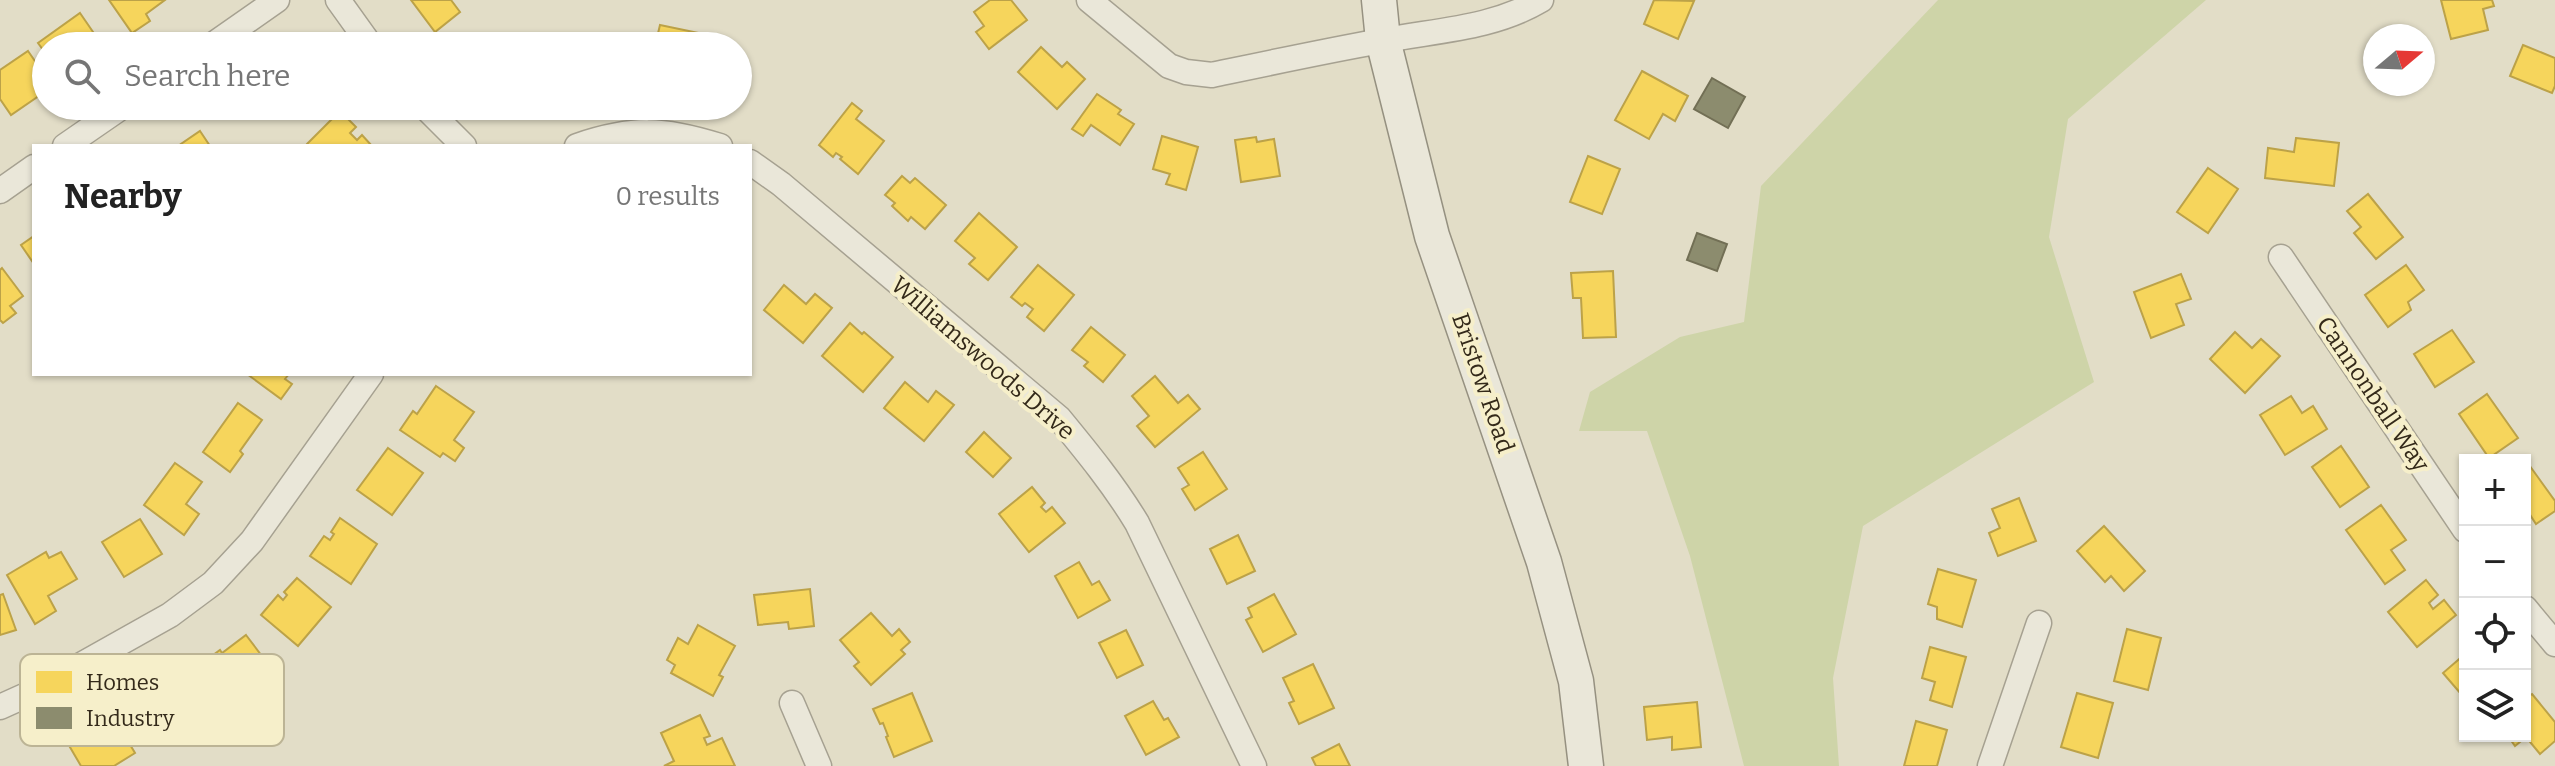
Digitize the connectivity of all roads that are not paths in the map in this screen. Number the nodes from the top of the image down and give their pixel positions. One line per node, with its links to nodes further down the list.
1 (277, 0): 6 (street)
2 (338, 0): 7 (street)
3 (1089, 0): 8 (street)
4 (1379, 0): 8 (main road, Bristow Road)
5 (1541, 0): 8 (street)
6 (231, 32)
7 (361, 32)
8 (1383, 40): 30 (main road, Bristow Road)
9 (103, 120): 11 (street)
10 (438, 120): 12 (street)
11 (68, 144)
12 (462, 144)
13 (583, 144): 14 (street)
14 (713, 144)
15 (752, 163): 29 (street, Williamswoods Drive)
16 (32, 168): 17 (street)
17 (0, 191)
18 (2281, 257): 20 (street, Cannonball Way)
19 (370, 376): 24 (street)
20 (2462, 526)
21 (2531, 615): 23 (street)
22 (2039, 623): 31 (street)
23 (2555, 644)
24 (100, 654)
25 (20, 698): 27 (street)
26 (792, 703): 28 (street)
27 (0, 707)
28 (819, 766)
29 (1254, 766)
30 (1586, 766)
31 (1990, 766)

